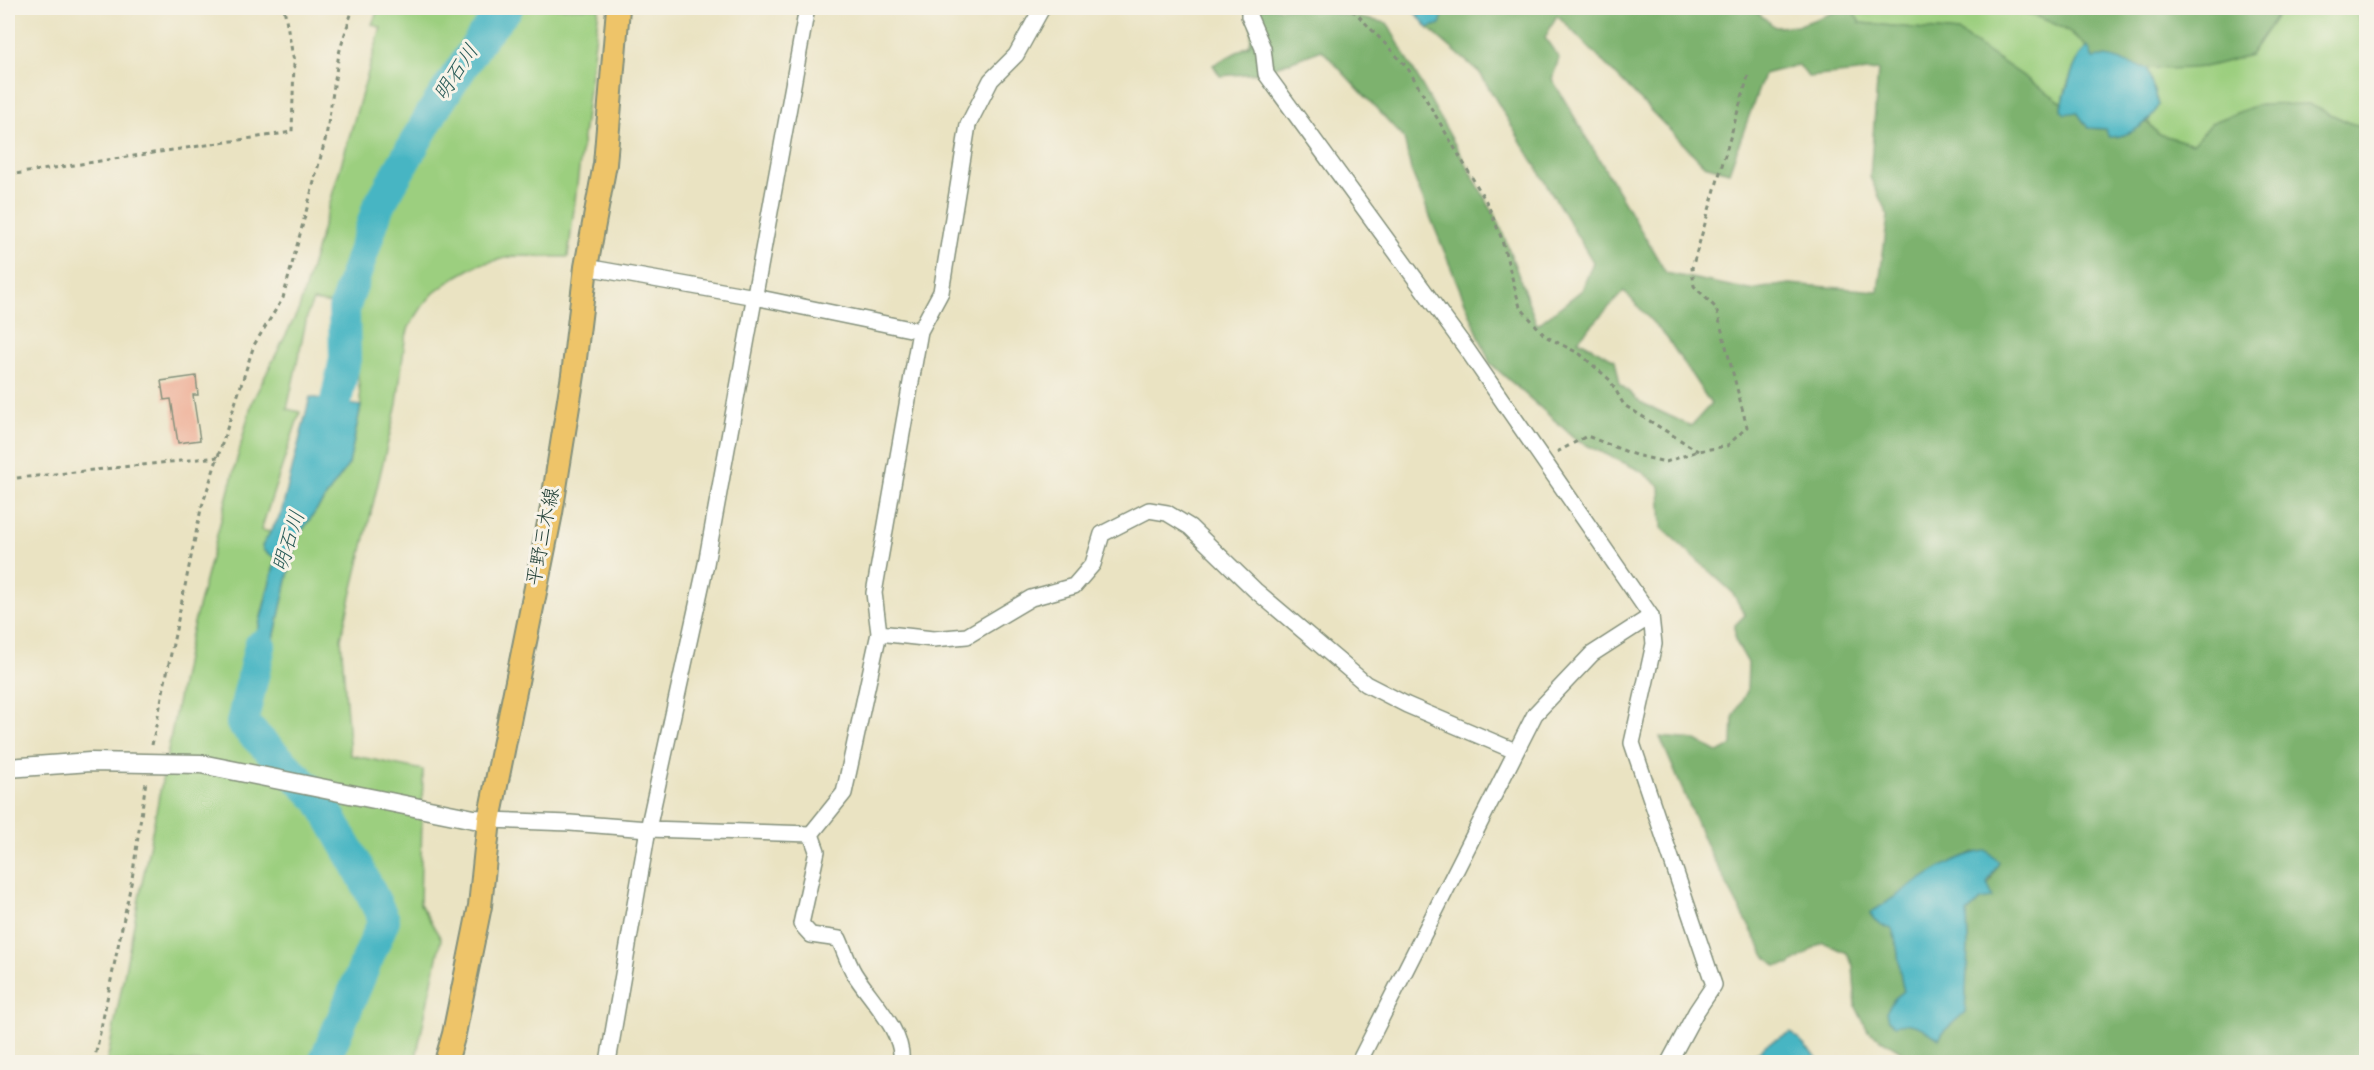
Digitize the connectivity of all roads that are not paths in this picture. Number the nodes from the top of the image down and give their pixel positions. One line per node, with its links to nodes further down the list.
1 (618, 8): 5 (main road, 平野三木線)
2 (807, 8): 6 (street)
3 (1042, 8): 7 (street)
4 (1249, 8): 8 (street)
5 (586, 267): 6 (street); 12 (main road, 平野三木線)
6 (755, 297): 7 (street); 13 (street)
7 (920, 331): 9 (street)
8 (1651, 616): 10 (street); 19 (street)
9 (879, 633): 10 (street); 14 (street)
10 (1515, 751): 18 (street)
11 (8, 768): 12 (street)
12 (482, 819): 13 (street); 15 (main road, 平野三木線)
13 (648, 829): 14 (street); 16 (street)
14 (811, 834): 17 (street)
15 (446, 1062)
16 (608, 1062)
17 (901, 1062)
18 (1359, 1062)
19 (1669, 1062)

